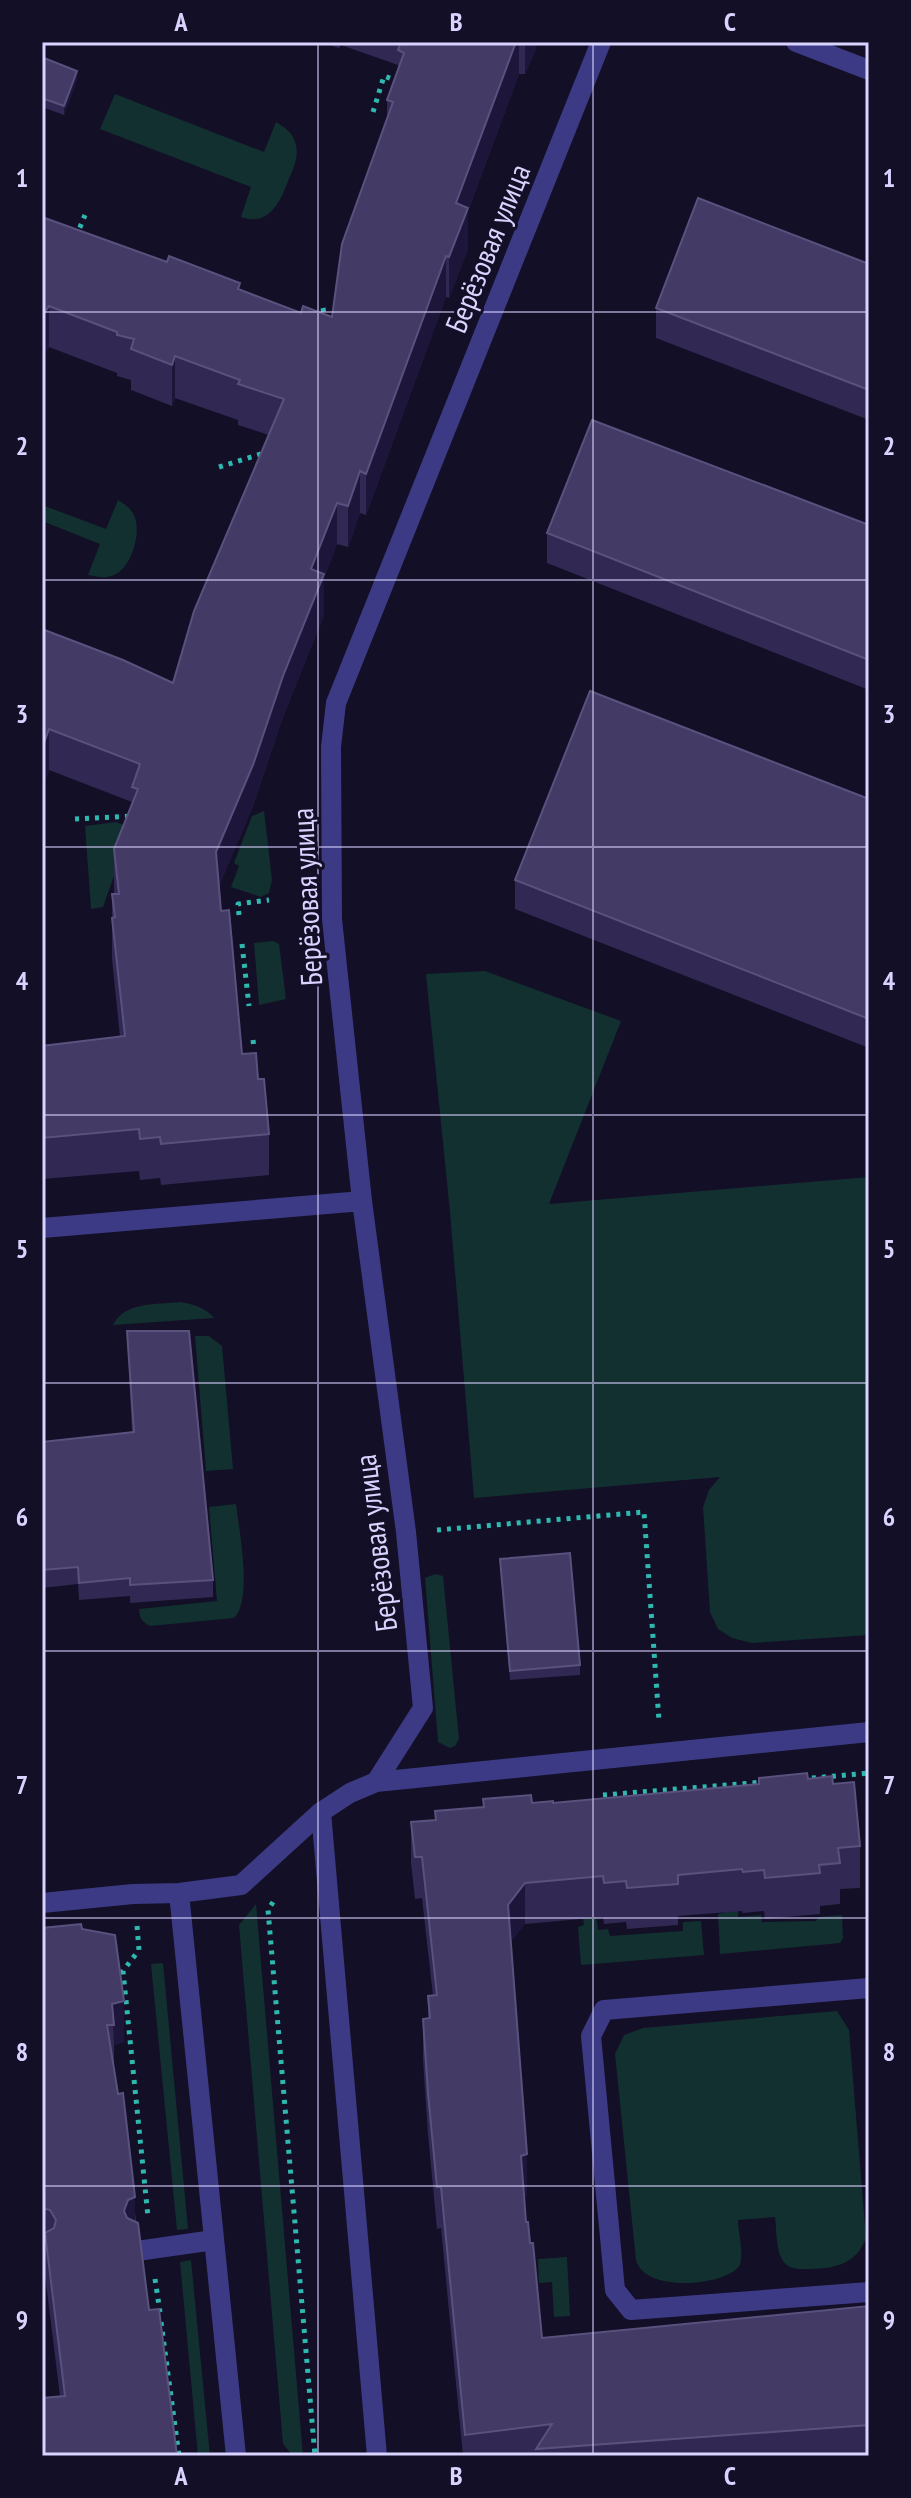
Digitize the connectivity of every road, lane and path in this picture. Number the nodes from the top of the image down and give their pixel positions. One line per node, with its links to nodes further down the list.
1 (601, 42): 20 (lane, Берёзовая улица)
2 (796, 42): 3 (lane)
3 (869, 70)
4 (402, 82): 5 (path)
5 (373, 112)
6 (85, 215): 7 (path)
7 (75, 241)
8 (323, 308): 9 (path)
9 (325, 324)
10 (272, 450): 11 (path)
11 (219, 467)
12 (137, 816): 13 (path)
13 (75, 819)
14 (269, 900): 15 (path)
15 (239, 915)
16 (242, 944): 17 (path)
17 (249, 1006)
18 (253, 1040): 19 (path)
19 (254, 1048)
20 (362, 1201): 21 (lane); 22 (lane, Берёзовая улица)
21 (42, 1228)
22 (406, 1532): 24 (path); 28 (lane, Берёзовая улица)
23 (869, 1732): 24 (lane)
24 (662, 1753): 28 (lane); 29 (path)
25 (869, 1773): 26 (path)
26 (791, 1779)
27 (776, 1781): 29 (path)
28 (376, 1782): 31 (lane)
29 (667, 1790): 30 (path)
30 (588, 1796)
31 (321, 1812): 32 (lane); 43 (lane)
32 (179, 1893): 34 (lane); 37 (lane)
33 (279, 1893): 42 (path)
34 (42, 1903)
35 (136, 1918): 38 (path)
36 (869, 1988): 39 (lane)
37 (214, 2240): 38 (lane); 41 (lane)
38 (144, 2250): 40 (path)
39 (869, 2292)
40 (179, 2456)
41 (236, 2456)
42 (315, 2456)
43 (377, 2456)

